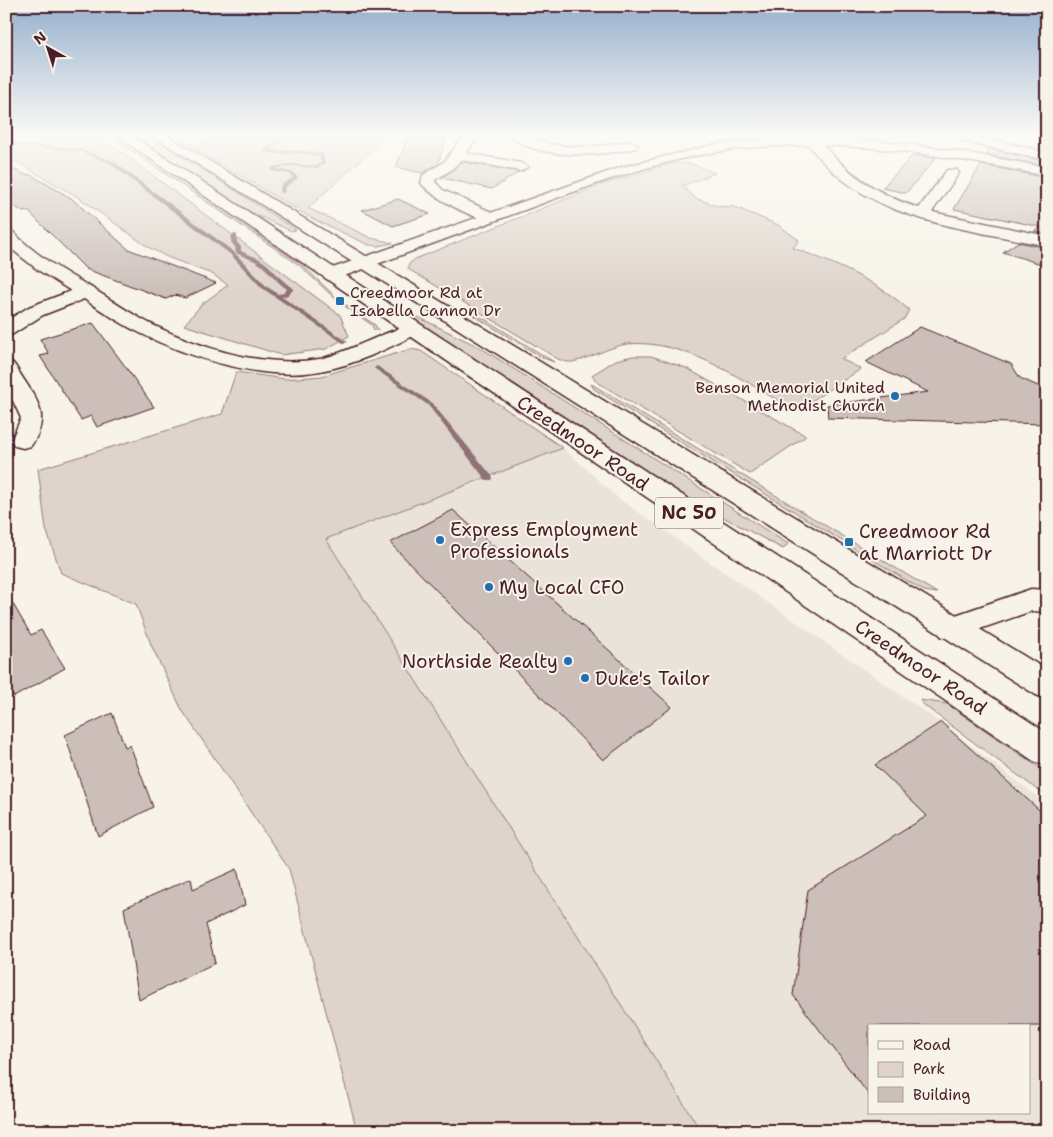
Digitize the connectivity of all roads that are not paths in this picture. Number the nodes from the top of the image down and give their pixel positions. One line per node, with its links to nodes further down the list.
1 (201, 187): 12 (street, Creedmoor Road / NC 50)
2 (242, 187): 11 (street, Creedmoor Road / NC 50)
3 (432, 187): 8 (street)
4 (573, 187): 8 (street)
5 (861, 187): 7 (street)
6 (942, 187): 7 (street)
7 (923, 214): 10 (street)
8 (490, 217): 11 (street)
9 (6, 234): 13 (street)
10 (1047, 241)
11 (364, 263): 12 (street); 19 (street, Creedmoor Road / NC 50)
12 (333, 274): 14 (street, Creedmoor Road / NC 50)
13 (85, 292): 14 (street); 15 (street)
14 (412, 329): 21 (street, Creedmoor Road / NC 50)
15 (6, 330)
16 (6, 367): 17 (street)
17 (23, 441)
18 (1047, 601): 19 (street)
19 (950, 628): 20 (street, Creedmoor Road / NC 50)
20 (1047, 686)
21 (1047, 751)

